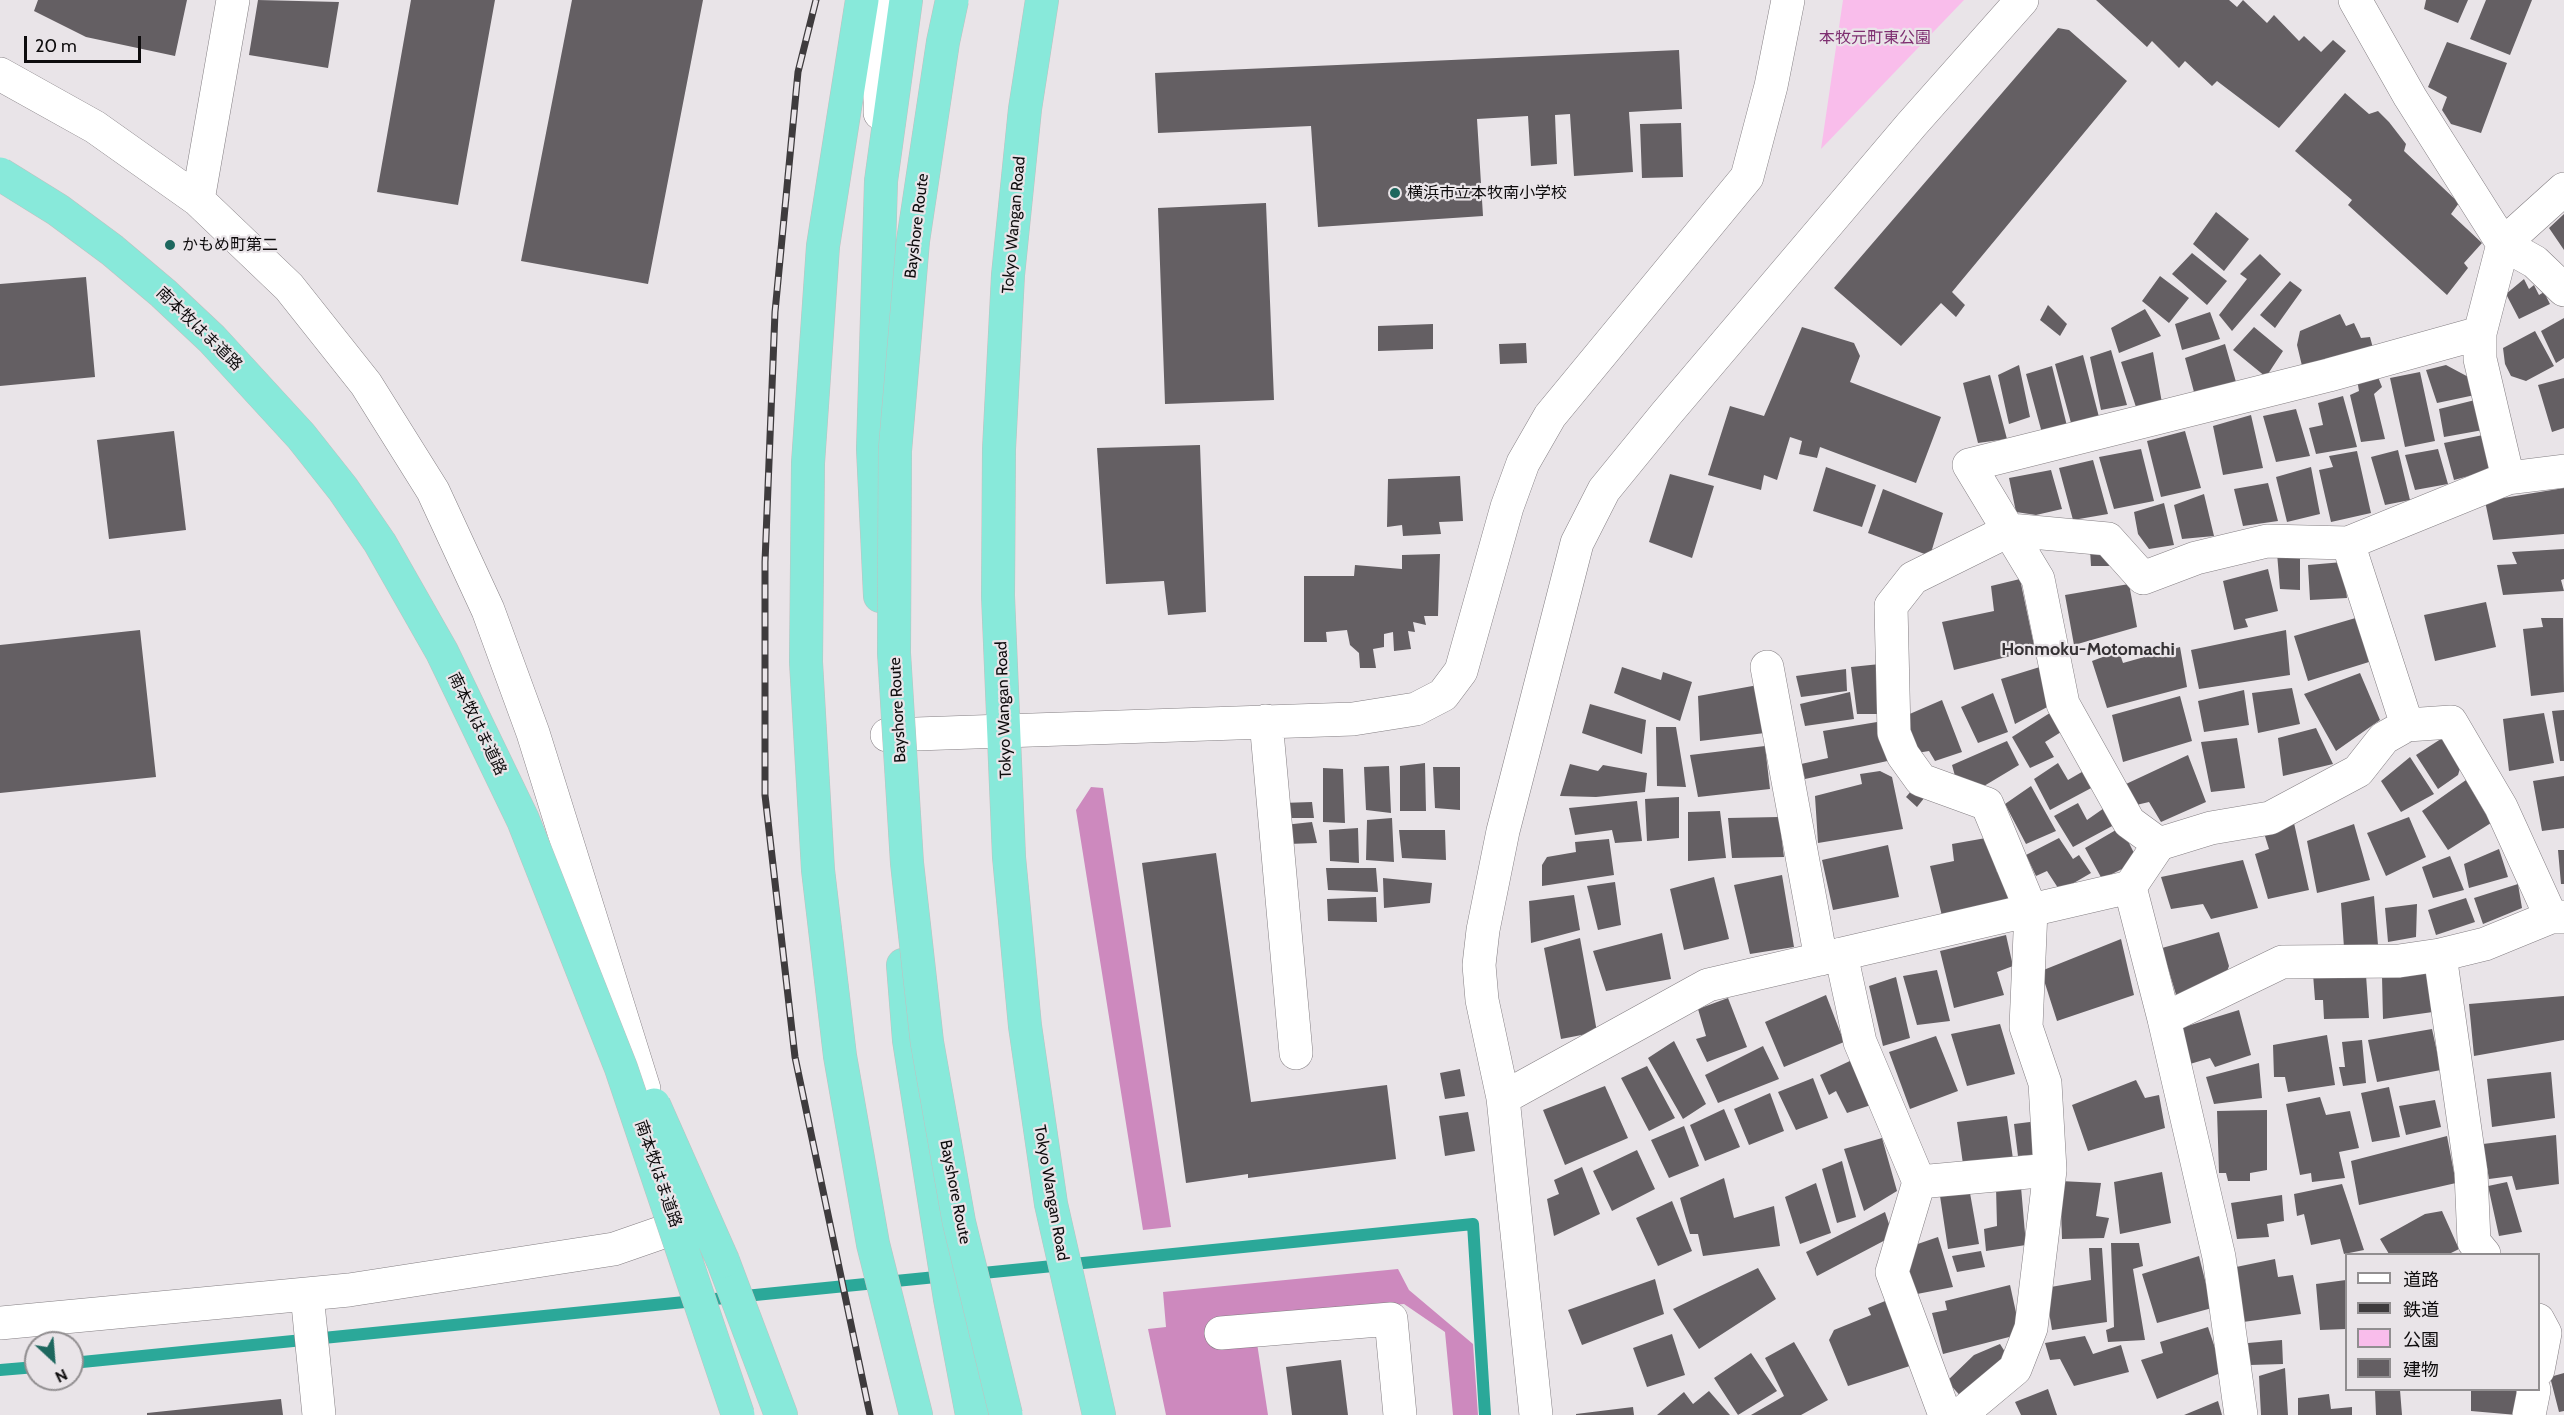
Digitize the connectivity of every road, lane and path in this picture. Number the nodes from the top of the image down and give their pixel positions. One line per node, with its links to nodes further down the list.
1 (233, 0): 15 (street)
2 (862, 0): 53 (highway)
3 (885, 0): 12 (street)
4 (906, 0): 12 (highway)
5 (952, 0): 55 (highway, Bayshore Route, bridge)
6 (1042, 0): 26 (highway, Tokyo Wangan Road)
7 (1788, 0): 24 (street)
8 (2022, 0): 37 (street)
9 (2355, 0): 16 (street)
10 (0, 74): 15 (street)
11 (0, 174): 28 (highway, 南本牧はま道路, bridge)
12 (881, 181): 27 (highway)
13 (2564, 189): 16 (street)
14 (0, 193): 49 (highway, 南本牧はま道路)
15 (198, 200): 40 (street)
16 (2503, 244): 17 (street); 18 (street)
17 (2564, 290)
18 (2480, 333): 20 (street); 21 (street)
19 (2564, 471): 20 (street)
20 (2508, 478): 22 (street)
21 (2010, 530): 22 (street); 29 (street); 31 (street)
22 (2348, 543): 25 (street)
23 (1767, 667): 34 (street)
24 (1266, 721): 26 (street); 36 (street)
25 (2407, 725): 29 (street); 32 (street)
26 (1005, 729): 27 (street); 56 (highway, Tokyo Wangan Road)
27 (887, 735): 54 (highway)
28 (523, 820): 50 (highway, 南本牧はま道路, bridge); 52 (highway, bridge)
29 (2159, 844): 30 (street)
30 (2130, 887): 31 (street); 35 (street)
31 (2031, 910): 34 (street); 38 (street)
32 (2558, 917): 33 (street)
33 (2440, 955): 35 (street); 41 (street)
34 (1831, 956): 37 (street); 39 (street)
35 (2164, 1019): 61 (street)
36 (1296, 1053)
37 (1503, 1098): 58 (street)
38 (2050, 1170): 39 (street); 60 (street)
39 (1919, 1182): 59 (street)
40 (686, 1224): 42 (street); 51 (street)
41 (2483, 1253)
42 (307, 1294): 43 (street); 48 (street)
43 (0, 1323)
44 (2549, 1327): 46 (street)
45 (1221, 1333): 57 (street)
46 (2540, 1362)
47 (2534, 1391): 62 (street)
48 (319, 1415)
49 (722, 1415)
50 (738, 1415)
51 (745, 1415)
52 (781, 1415)
53 (916, 1415)
54 (972, 1415)
55 (1006, 1415)
56 (1099, 1415)
57 (1400, 1415)
58 (1536, 1415)
59 (1945, 1415)
60 (1960, 1415)
61 (2241, 1415)
62 (2529, 1415)

